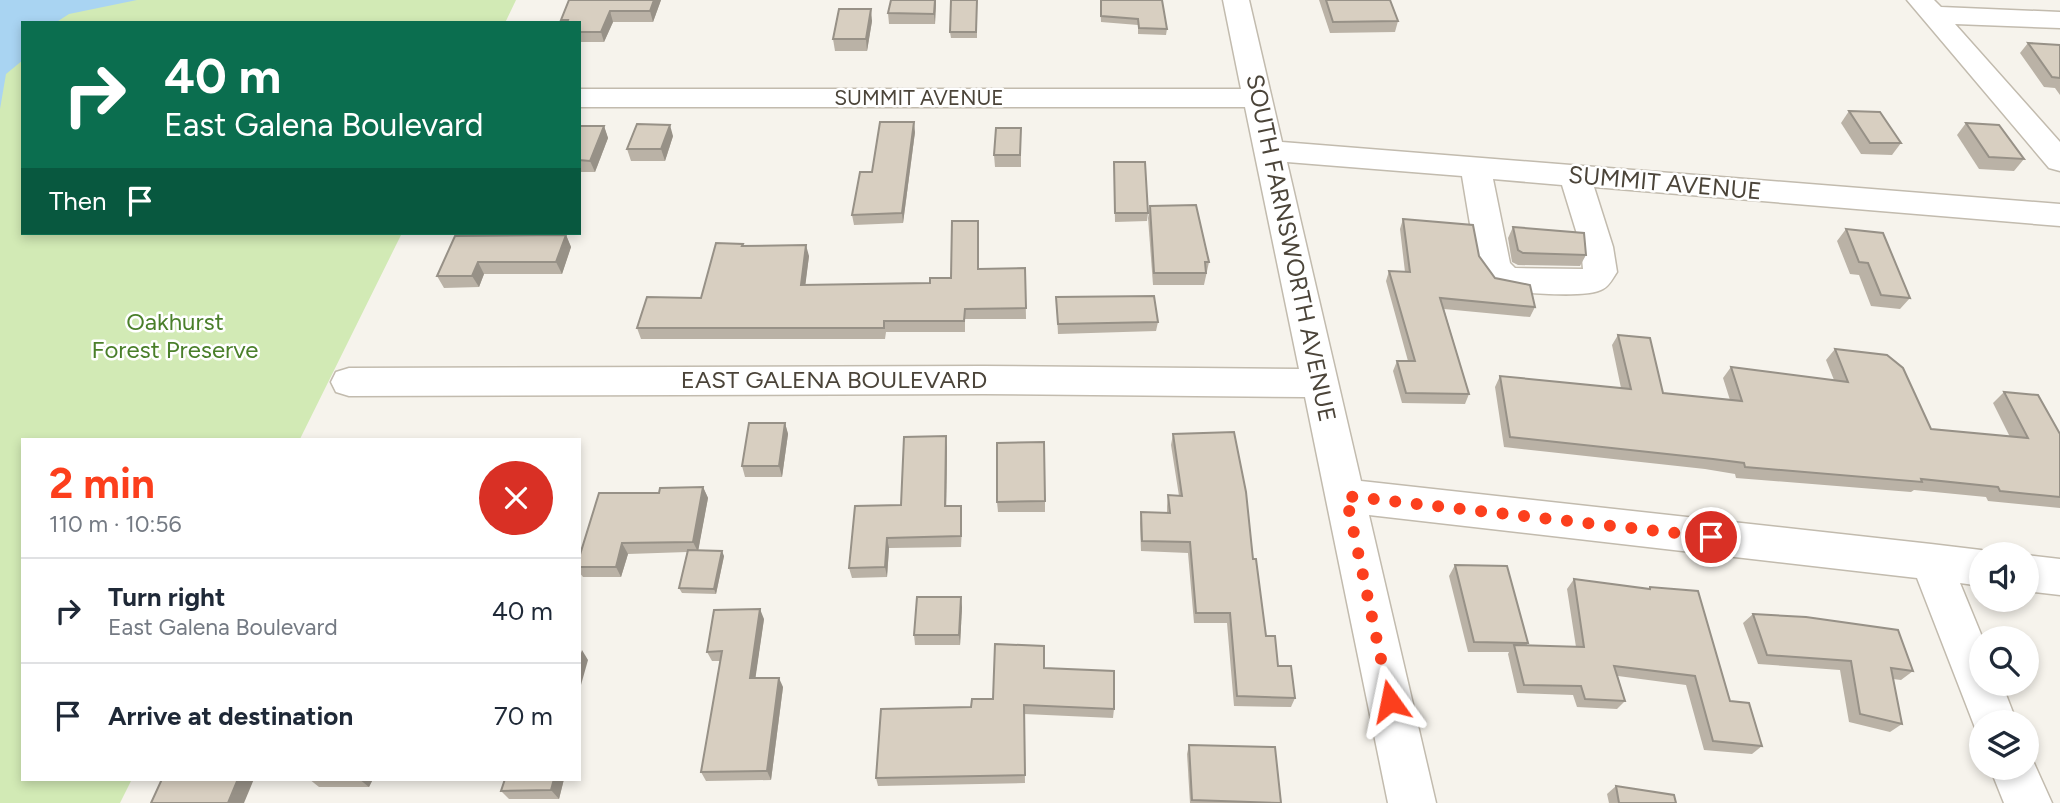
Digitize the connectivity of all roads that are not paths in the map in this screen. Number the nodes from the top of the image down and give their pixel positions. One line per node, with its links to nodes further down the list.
1 (1236, 0): 5 (street, SOUTH FARNSWORTH AVENUE)
2 (1927, 8): 3 (street); 7 (street)
3 (2060, 20)
4 (581, 98): 5 (street, SUMMIT AVENUE)
5 (1258, 98): 6 (street, SOUTH FARNSWORTH AVENUE)
6 (1270, 151): 8 (street, SUMMIT AVENUE); 12 (street, SOUTH FARNSWORTH AVENUE)
7 (2060, 161)
8 (1476, 167): 9 (street, SUMMIT AVENUE); 9 (street)
9 (1575, 176): 10 (street, SUMMIT AVENUE)
10 (2060, 215)
11 (349, 382): 12 (street, EAST GALENA BOULEVARD)
12 (1318, 383): 13 (street, SOUTH FARNSWORTH AVENUE)
13 (1346, 496): 14 (street); 20 (street, SOUTH FARNSWORTH AVENUE)
14 (1931, 562): 15 (street); 18 (street)
15 (1969, 567)
16 (2039, 575): 17 (street)
17 (2060, 577)
18 (1990, 710)
19 (2018, 780): 21 (street)
20 (1412, 803)
21 (2028, 803)

